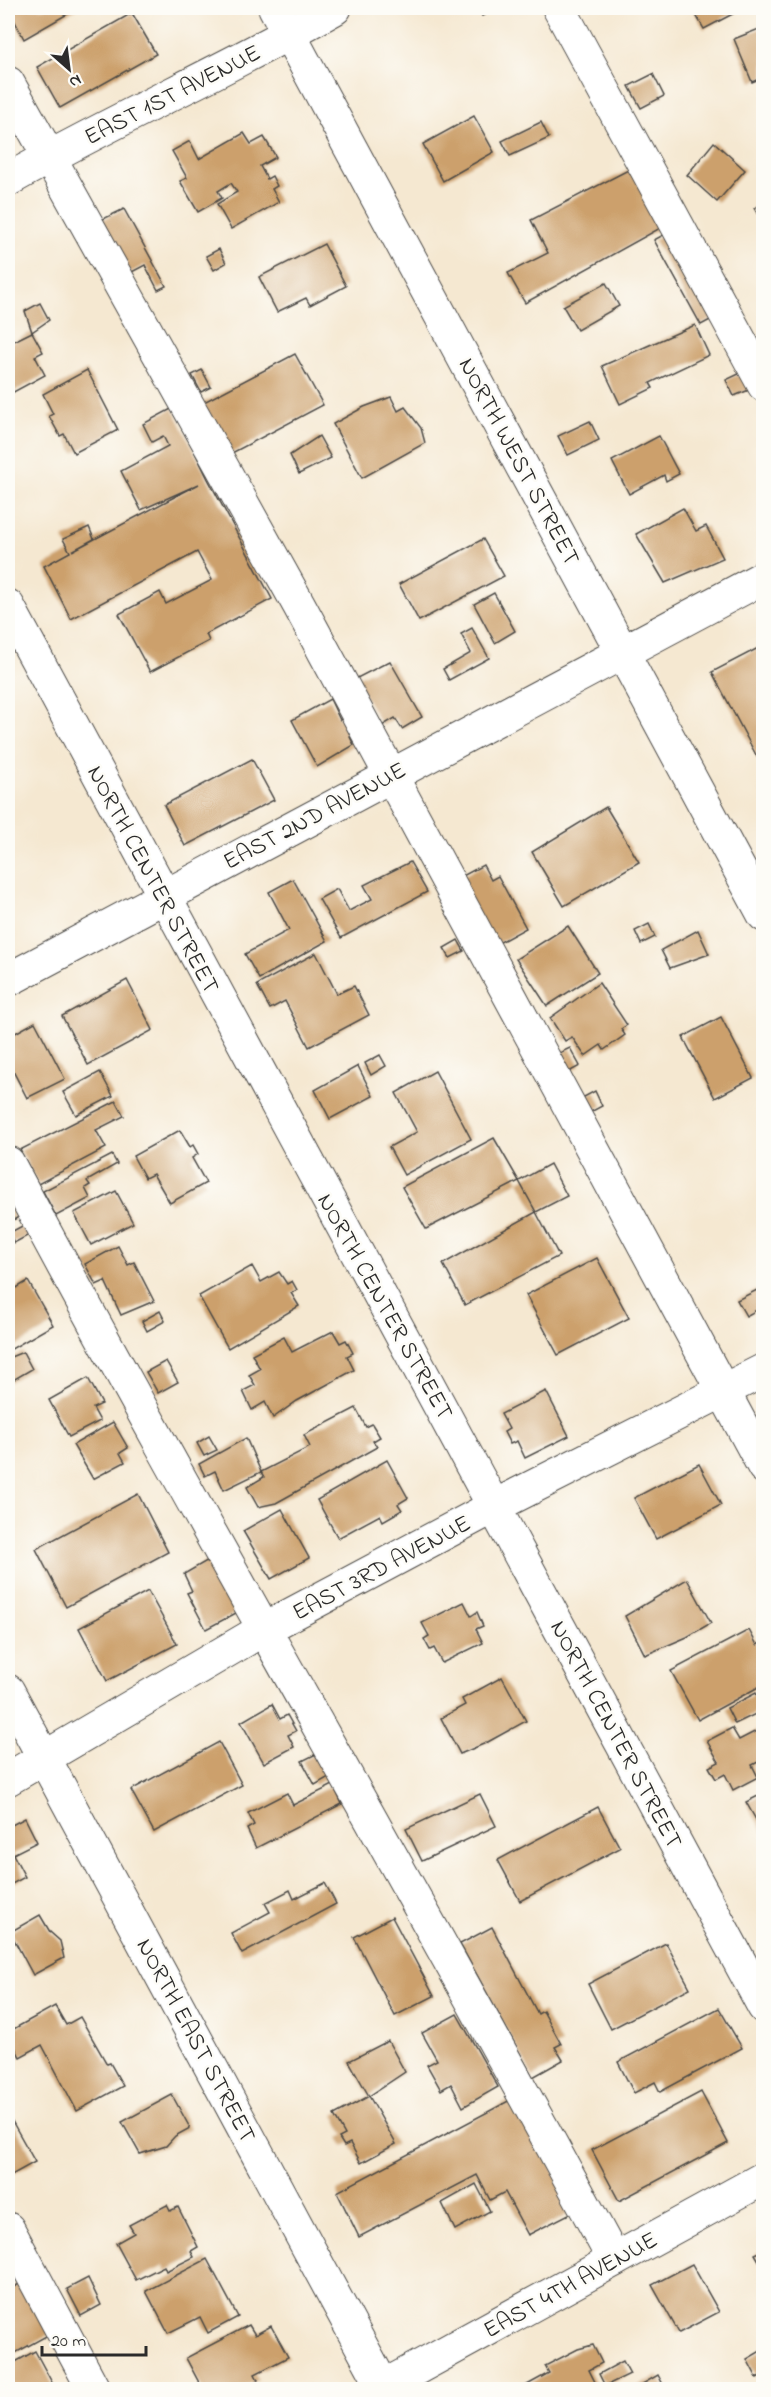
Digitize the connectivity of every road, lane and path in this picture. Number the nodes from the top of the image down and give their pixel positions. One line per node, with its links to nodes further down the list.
1 (335, 8): 3 (street, EAST 1ST AVENUE)
2 (558, 8): 7 (street)
3 (282, 21): 5 (street, EAST 1ST AVENUE); 10 (street, NORTH WEST STREET)
4 (8, 83): 5 (street)
5 (50, 156): 6 (street, EAST 1ST AVENUE); 11 (street)
6 (8, 180)
7 (764, 385)
8 (764, 577): 10 (street, EAST 2ND AVENUE)
9 (8, 606): 12 (street, NORTH CENTER STREET)
10 (622, 651): 11 (street, EAST 2ND AVENUE); 13 (street, NORTH WEST STREET)
11 (391, 774): 12 (street, EAST 2ND AVENUE); 17 (street)
12 (162, 896): 14 (street, EAST 2ND AVENUE); 19 (street, NORTH CENTER STREET)
13 (764, 915)
14 (8, 980)
15 (8, 1163): 20 (street)
16 (764, 1370): 17 (street, EAST 3RD AVENUE)
17 (722, 1391): 18 (street); 19 (street, EAST 3RD AVENUE)
18 (764, 1467)
19 (495, 1506): 20 (street, EAST 3RD AVENUE); 24 (street, NORTH CENTER STREET)
20 (264, 1629): 22 (street, EAST 3RD AVENUE); 27 (street)
21 (8, 1691): 22 (street, NORTH EAST STREET)
22 (45, 1759): 23 (street, EAST 3RD AVENUE); 28 (street, NORTH EAST STREET)
23 (8, 1779)
24 (764, 2007)
25 (764, 2178): 27 (street, EAST 4TH AVENUE)
26 (8, 2229): 29 (street)
27 (615, 2260): 28 (street, EAST 4TH AVENUE)
28 (382, 2388)
29 (94, 2390)

